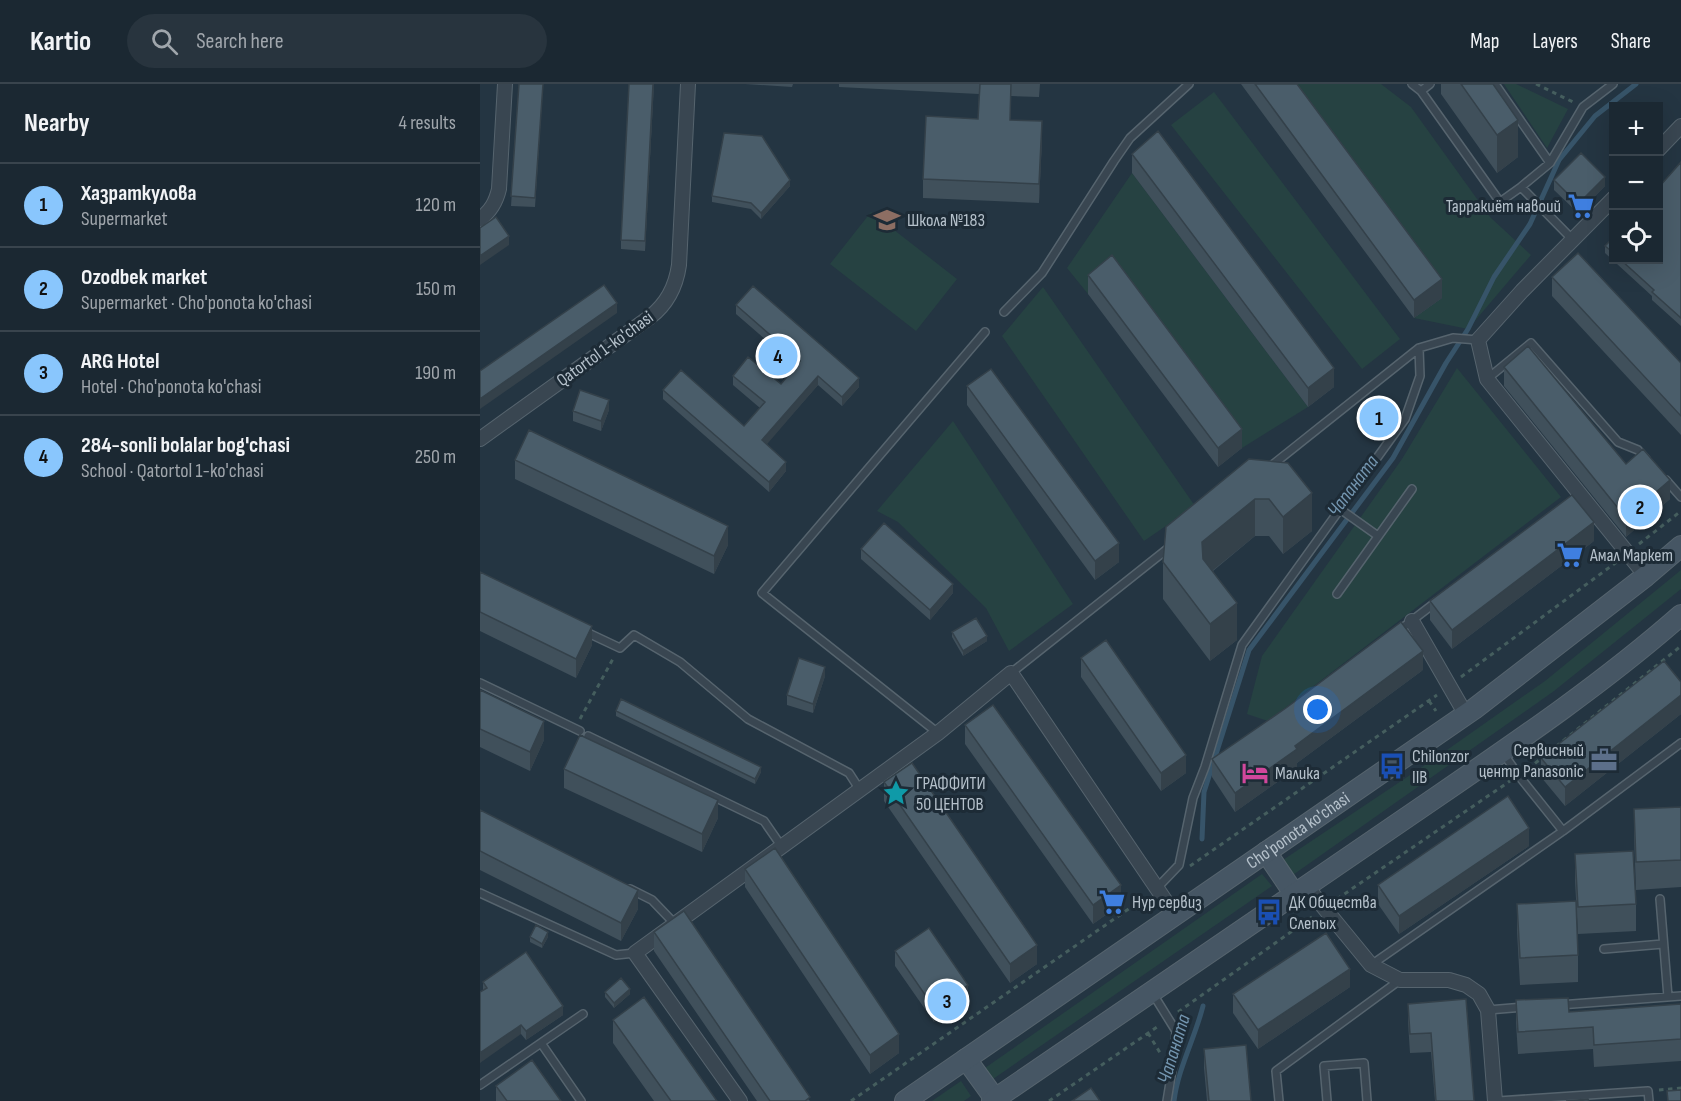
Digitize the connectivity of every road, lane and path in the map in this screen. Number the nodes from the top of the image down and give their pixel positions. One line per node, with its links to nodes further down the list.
1 (505, 84): 16 (street)
2 (688, 84): 23 (street, Qatortol 1-ko'chasi)
3 (1190, 84): 18 (lane)
4 (1412, 84): 9 (lane)
5 (1430, 84): 9 (lane)
6 (1495, 84): 13 (lane)
7 (1536, 84): 10 (path)
8 (1613, 84): 10 (lane)
9 (1421, 91): 14 (lane)
10 (1583, 106): 13 (lane)
11 (1681, 126): 12 (street)
12 (1663, 146)
13 (1550, 163): 14 (lane)
14 (1521, 187): 17 (lane)
15 (1609, 203): 17 (street)
16 (480, 219)
17 (1573, 240): 20 (street)
18 (1004, 312)
19 (985, 332): 51 (lane)
20 (1478, 340): 21 (lane); 22 (street)
21 (1419, 348): 25 (lane); 29 (lane)
22 (1486, 379): 24 (lane); 34 (street)
23 (480, 440)
24 (1652, 466)
25 (1263, 472)
26 (1659, 473): 28 (lane)
27 (1412, 489): 31 (lane)
28 (1681, 497)
29 (1341, 511): 31 (lane); 64 (lane)
30 (1681, 511): 34 (path)
31 (1378, 536): 36 (lane)
32 (1175, 543): 44 (lane)
33 (1681, 546): 35 (main road, Cho'ponota ko'chasi)
34 (1628, 554): 35 (street); 46 (path)
35 (1646, 576): 49 (main road, Cho'ponota ko'chasi)
36 (1337, 594)
37 (1440, 600): 39 (lane)
38 (1681, 615): 54 (main road)
39 (1412, 621): 41 (lane); 46 (street)
40 (578, 628): 43 (lane)
41 (1393, 635)
42 (1681, 646): 55 (path)
43 (620, 648): 50 (path); 57 (lane)
44 (1011, 673): 51 (street); 64 (street)
45 (480, 683): 50 (lane)
46 (1449, 686): 47 (path); 49 (street)
47 (1429, 701): 48 (path); 62 (path)
48 (1436, 711)
49 (1466, 715): 61 (main road, Cho'ponota ko'chasi)
50 (577, 730)
51 (938, 733): 57 (street)
52 (588, 736): 60 (lane)
53 (1681, 743): 59 (lane)
54 (1502, 751): 55 (lane); 65 (main road)
55 (1519, 776): 58 (path); 59 (lane)
56 (1486, 786): 58 (path)
57 (860, 790): 60 (street)
58 (1491, 793): 68 (path)
59 (1563, 831): 74 (lane)
60 (782, 847): 70 (street)
61 (1266, 852): 65 (main road); 69 (main road, Cho'ponota ko'chasi)
62 (1186, 868)
63 (620, 884): 70 (lane)
64 (1157, 888): 69 (street); 91 (path)
65 (1301, 891): 68 (street); 76 (main road)
66 (480, 893): 73 (lane)
67 (1660, 899): 71 (lane)
68 (1324, 908): 74 (street); 83 (path)
69 (1175, 915): 86 (main road, Cho'ponota ko'chasi)
70 (675, 924): 73 (street)
71 (1663, 944): 72 (lane); 78 (lane)
72 (1604, 948)
73 (635, 953): 95 (street)
74 (1371, 965): 75 (street)
75 (1400, 980): 81 (street); 101 (lane)
76 (1152, 992): 83 (lane); 93 (main road)
77 (1681, 996): 78 (lane)
78 (1668, 997): 79 (lane)
79 (1555, 1005)
80 (1533, 1006): 81 (lane)
81 (1488, 1010): 104 (street)
82 (583, 1014): 85 (lane)
83 (1170, 1018): 84 (path); 100 (lane)
84 (1148, 1033): 87 (path); 99 (path)
85 (541, 1043): 88 (lane); 94 (lane)
86 (966, 1059): 93 (main road); 98 (main road, Cho'ponota ko'chasi)
87 (1165, 1063)
88 (480, 1085)
89 (1681, 1088): 90 (path)
90 (1648, 1091): 92 (lane); 105 (lane)
91 (858, 1096): 96 (path); 97 (path)
92 (1542, 1099): 104 (lane)
93 (993, 1100)
94 (581, 1101)
95 (740, 1101)
96 (851, 1101)
97 (862, 1101)
98 (905, 1101)
99 (1049, 1101)
100 (1167, 1101)
101 (1278, 1101)
102 (1327, 1101): 103 (lane)
103 (1367, 1101)
104 (1496, 1101)
105 (1648, 1101)

